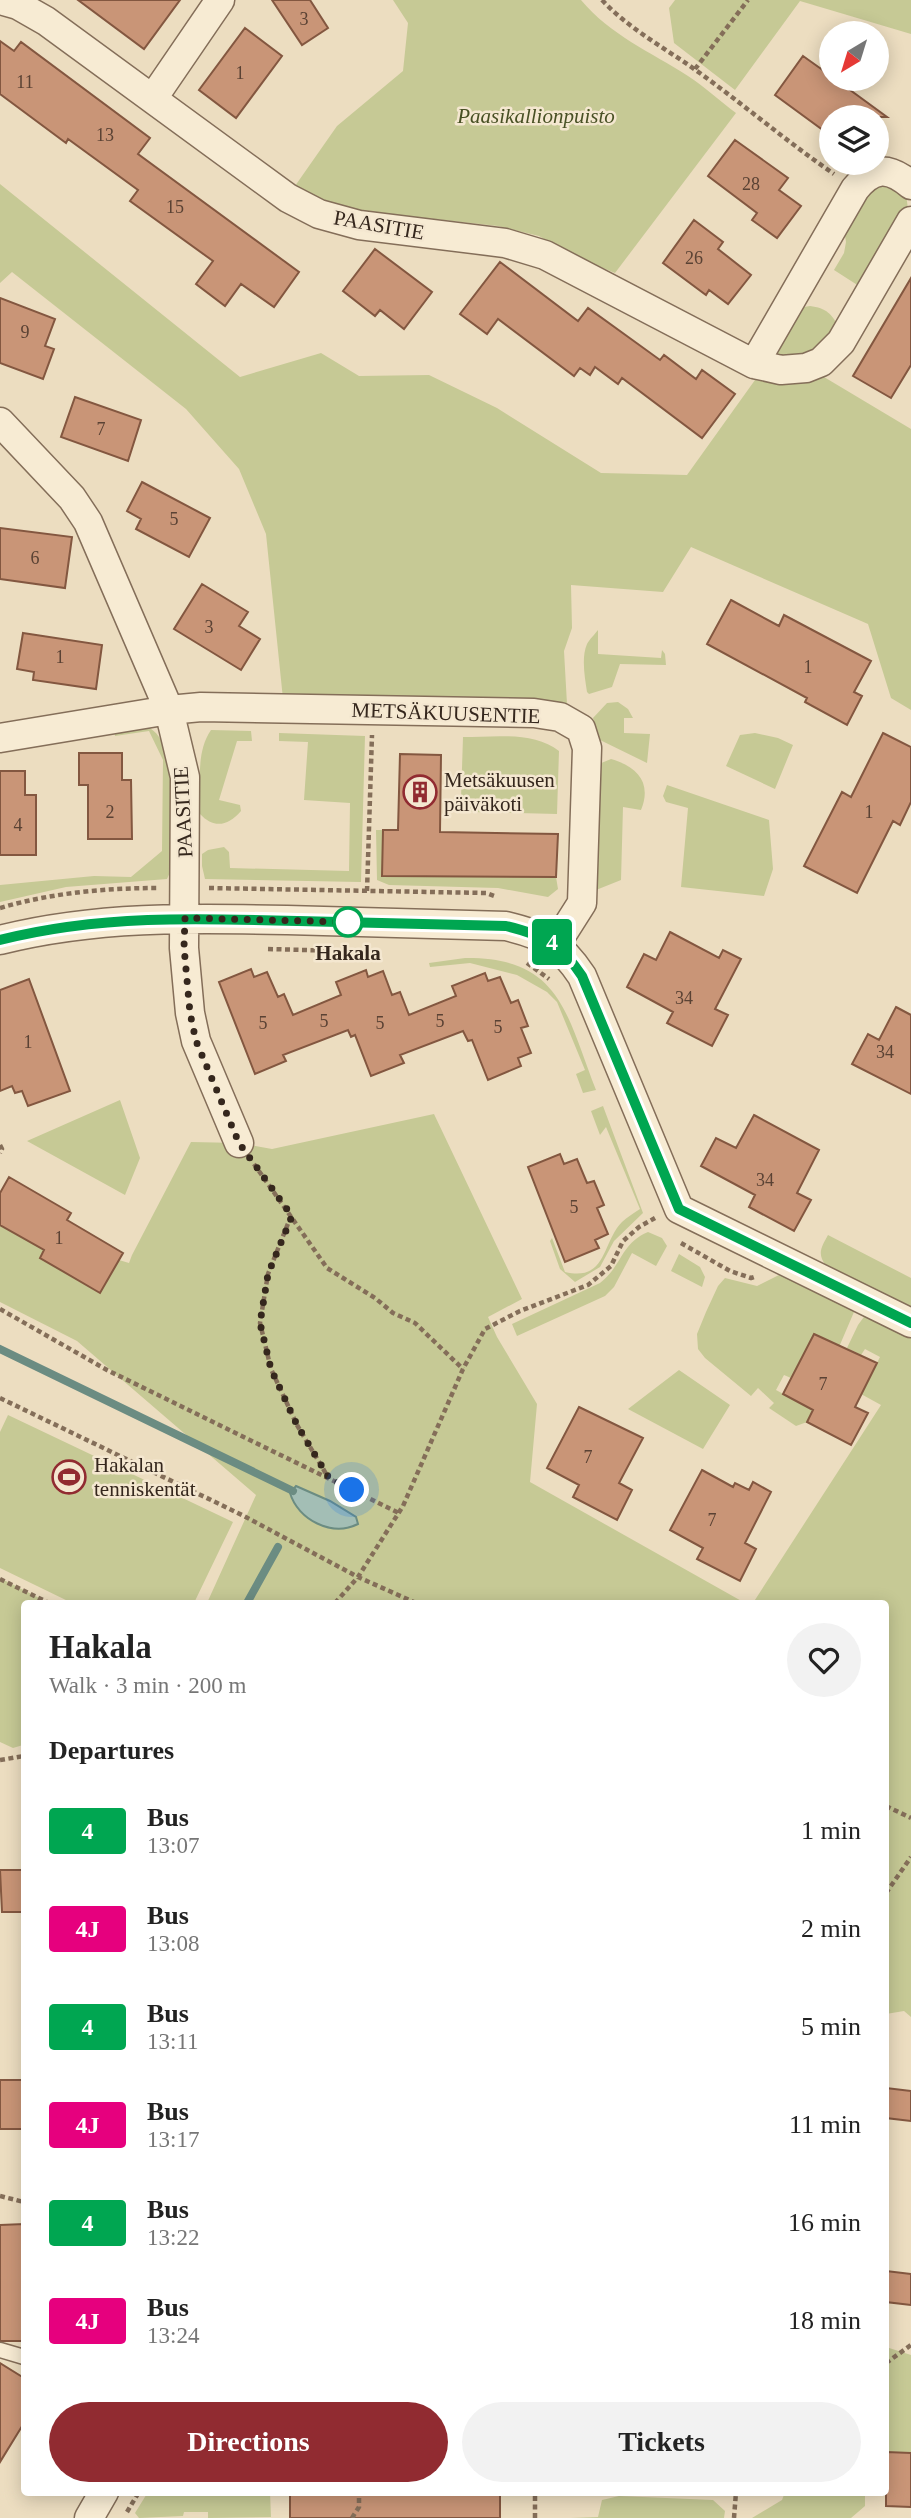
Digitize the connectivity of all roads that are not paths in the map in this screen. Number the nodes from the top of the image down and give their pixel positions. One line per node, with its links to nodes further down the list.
1 (0, 0): 3 (street, PAASITIE)
2 (220, 0): 3 (street)
3 (153, 98): 6 (street, PAASITIE)
4 (911, 185): 6 (street)
5 (911, 221): 6 (street, PAASITIE)
6 (754, 364)
7 (0, 422): 8 (street, PAASITIE)
8 (169, 710): 9 (street, METSÄKUUSENTIE); 10 (street, PAASITIE); 12 (street, METSÄKUUSENTIE)
9 (0, 738)
10 (185, 918): 11 (street); 12 (street); 13 (street, PAASITIE)
11 (0, 940)
12 (556, 944): 14 (street)
13 (239, 1143)
14 (911, 1323)
15 (0, 2350): 16 (lane)
16 (21, 2356)
17 (102, 2496): 18 (street)
18 (89, 2518)

